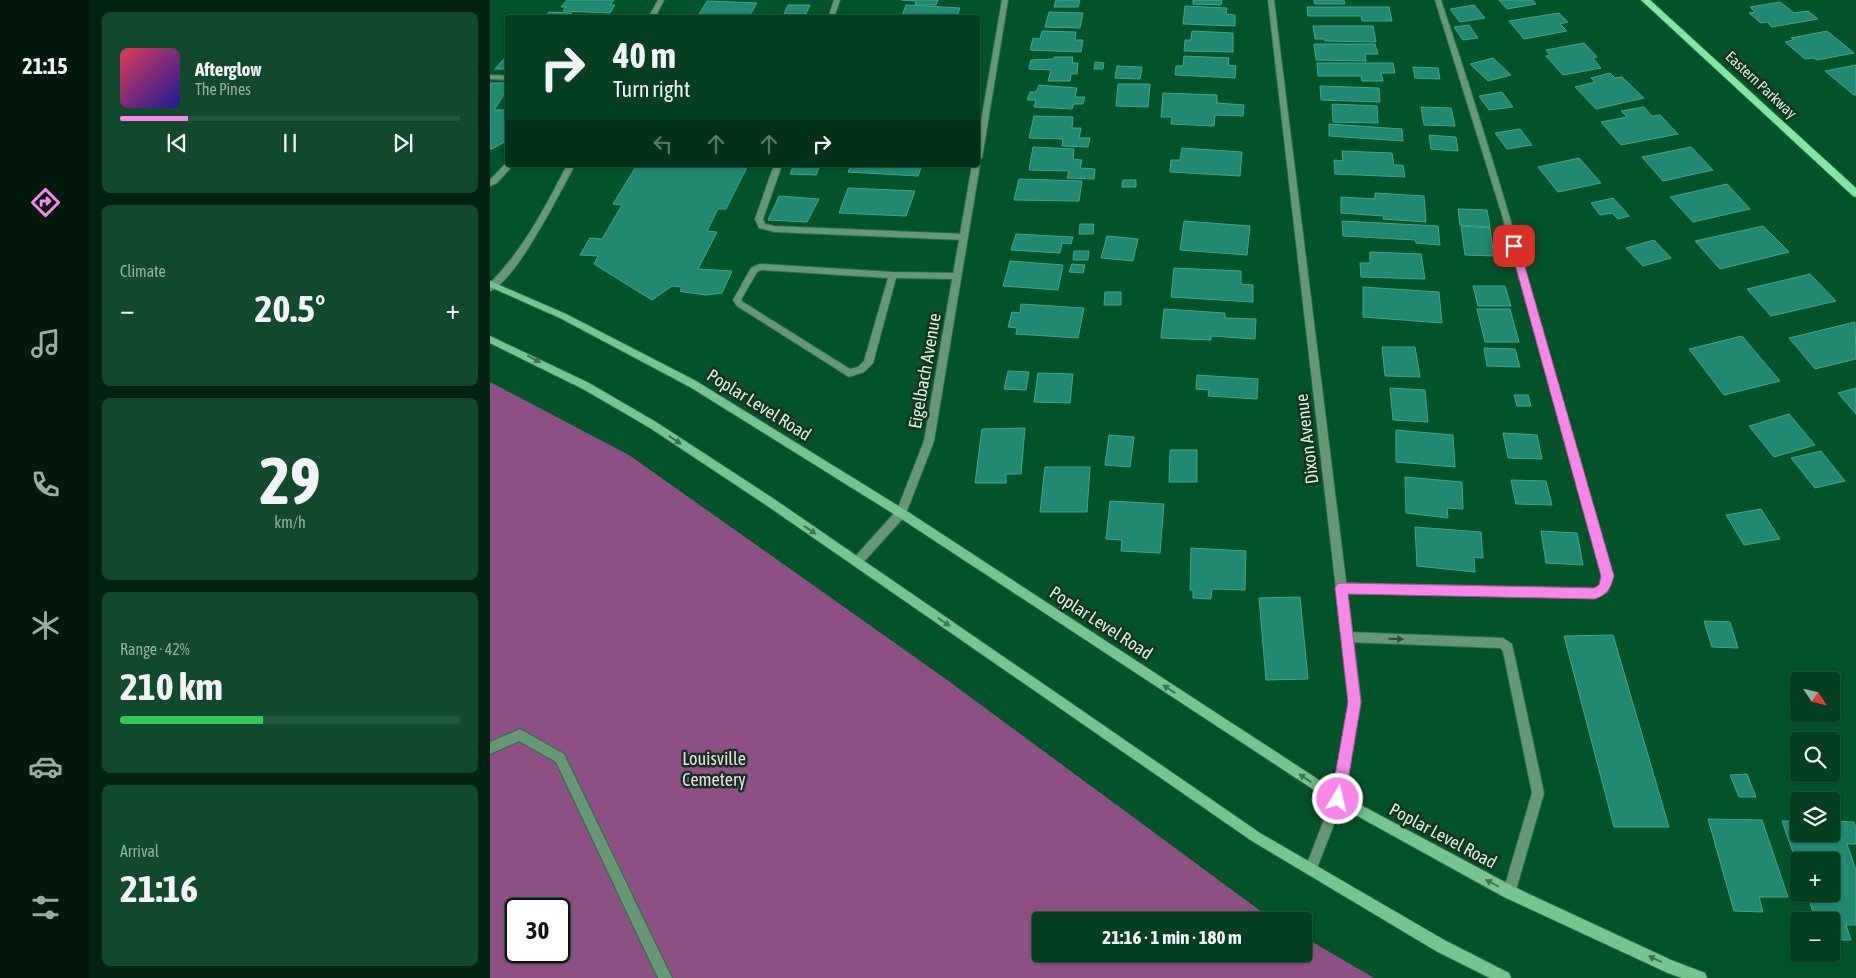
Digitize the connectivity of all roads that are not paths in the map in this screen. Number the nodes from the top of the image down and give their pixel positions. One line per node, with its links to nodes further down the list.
1 (661, 0): 7 (street)
2 (837, 0): 8 (street)
3 (1005, 0): 11 (street)
4 (1271, 0): 25 (street, Dixon Avenue)
5 (1438, 0): 25 (street)
6 (1645, 0): 17 (main road, Eastern Parkway)
7 (653, 15)
8 (832, 15)
9 (490, 77): 10 (street)
10 (505, 78)
11 (980, 146)
12 (507, 167): 16 (street)
13 (570, 167): 21 (street)
14 (777, 167): 18 (street)
15 (976, 167): 18 (street, Eigelbach Avenue)
16 (490, 182)
17 (1856, 194)
18 (964, 237): 20 (street, Eigelbach Avenue)
19 (893, 275): 19 (street); 20 (street)
20 (957, 276): 23 (street, Eigelbach Avenue)
21 (491, 286): 23 (main road, Poplar Level Road)
22 (490, 339): 24 (main road, one-way to 24)
23 (901, 513): 24 (street, Eigelbach Avenue); 28 (main road, Poplar Level Road, one-way to 23)
24 (857, 562): 29 (main road, one-way to 29)
25 (1341, 588): 26 (street, Dixon Avenue)
26 (1347, 637): 28 (street, Dixon Avenue); 30 (street, one-way to 30)
27 (490, 748): 31 (street)
28 (1338, 799): 29 (street, Dixon Avenue); 30 (main road, Poplar Level Road, one-way to 28)
29 (1312, 869): 32 (main road)
30 (1509, 892): 33 (main road, Poplar Level Road, one-way to 30)
31 (665, 978)
32 (1504, 978)
33 (1700, 978)

